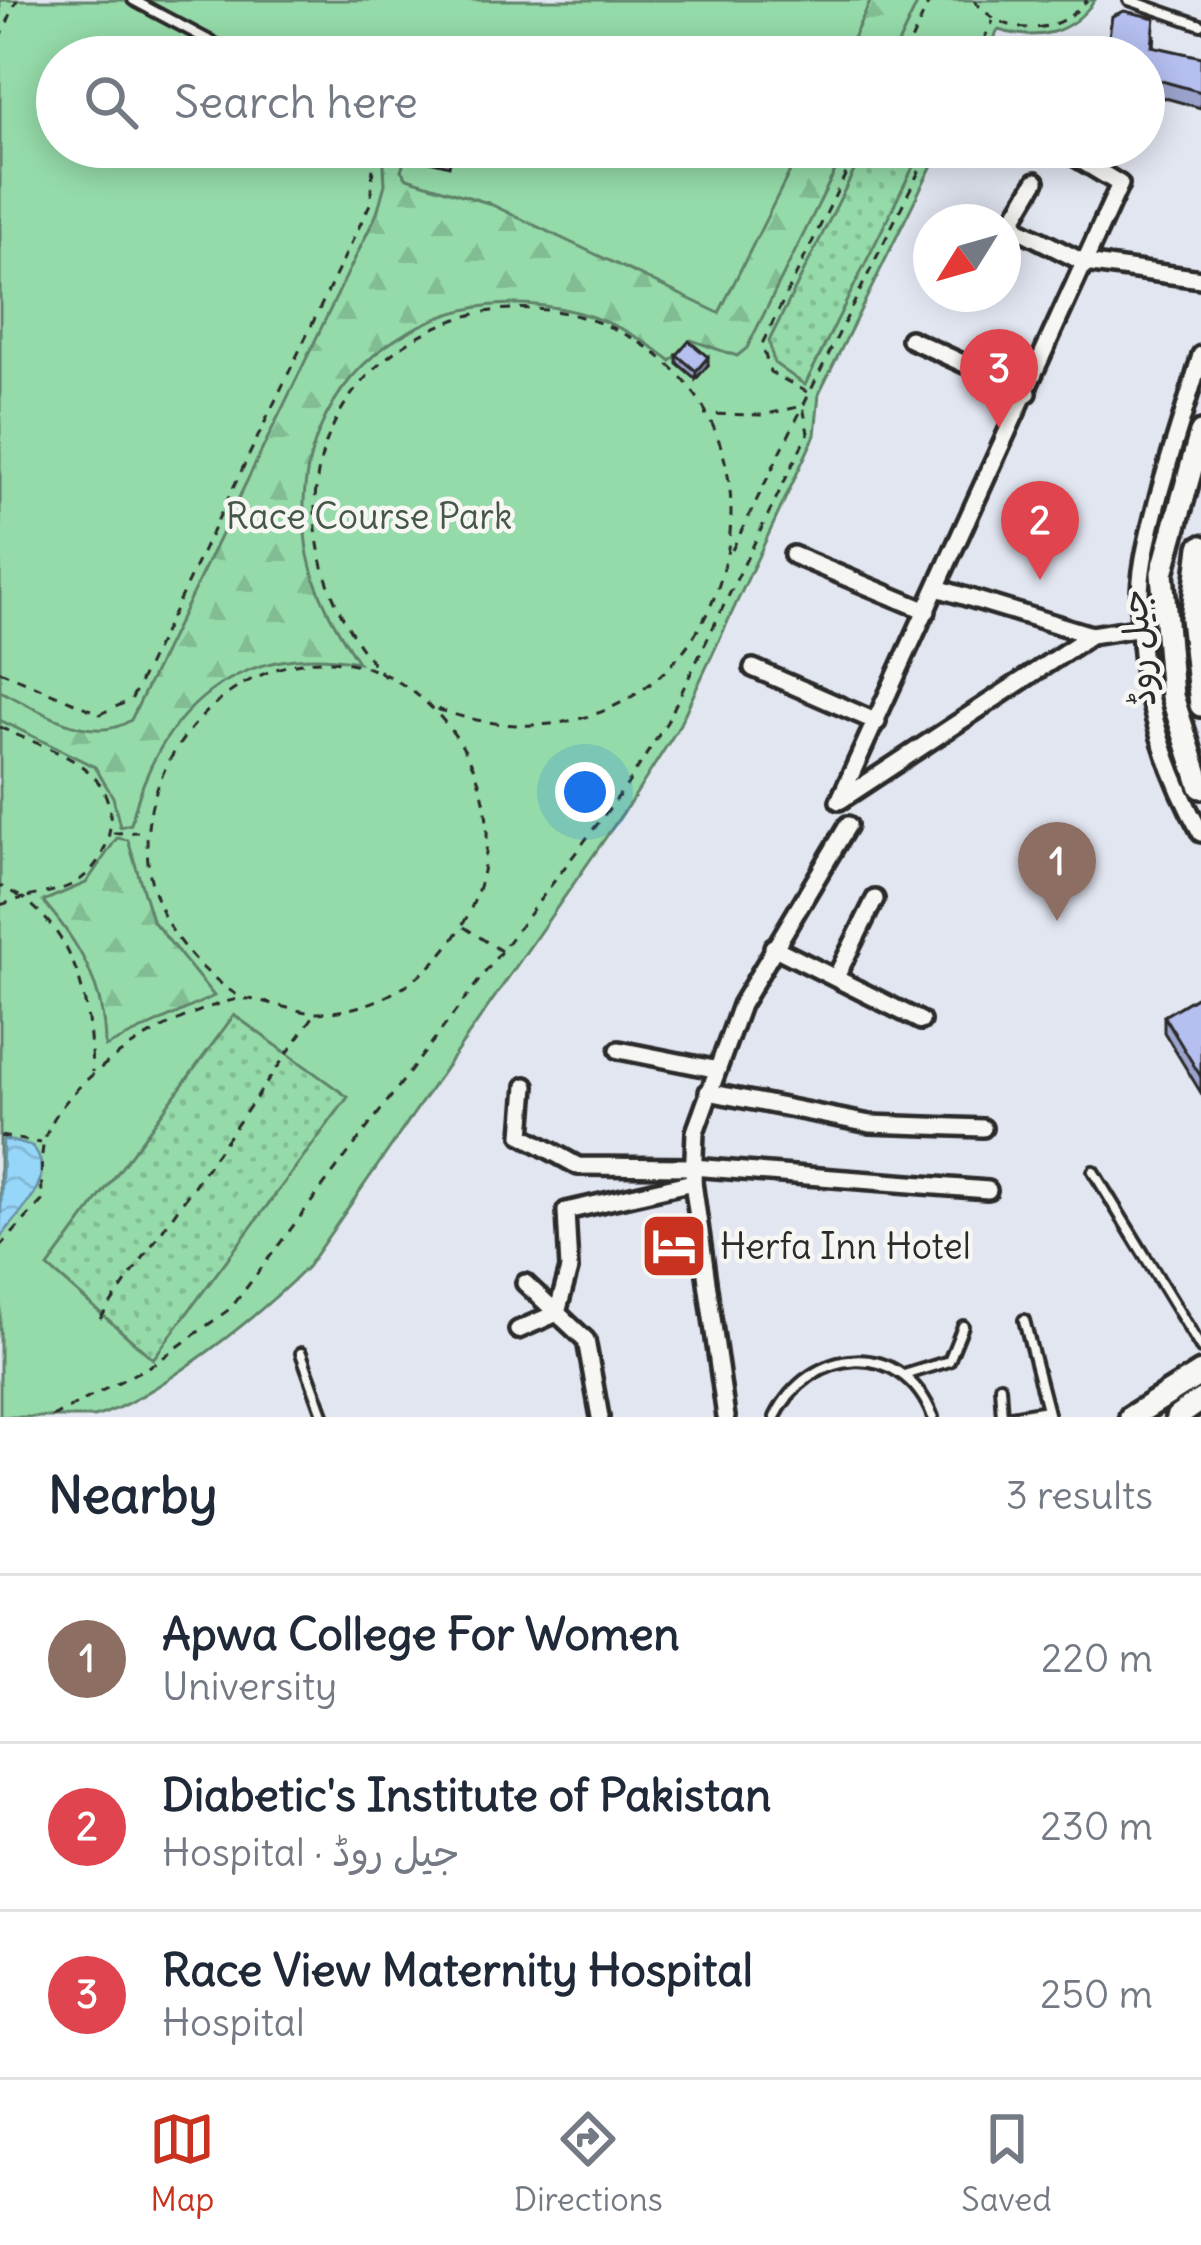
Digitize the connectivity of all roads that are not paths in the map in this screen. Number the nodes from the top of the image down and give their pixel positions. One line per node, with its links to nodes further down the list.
1 (134, 0): 4 (lane)
2 (1129, 0): 3 (lane)
3 (1201, 25)
4 (201, 36)
5 (1094, 168): 7 (street)
6 (1036, 181): 7 (street)
7 (1085, 263): 8 (street); 11 (street)
8 (1201, 279)
9 (910, 339): 11 (street)
10 (1201, 355): 17 (street)
11 (1028, 394): 15 (street)
12 (1201, 433): 22 (main road, جیل روڈ)
13 (1201, 547): 20 (main road, جیل روڈ)
14 (793, 556): 16 (street)
15 (937, 589): 16 (street); 18 (street)
16 (927, 611): 21 (street)
17 (1142, 627): 18 (street); 24 (street)
18 (1091, 635): 21 (street)
19 (753, 668): 21 (street)
20 (1201, 705)
21 (878, 722)
22 (1201, 787)
23 (848, 825): 26 (street)
24 (1201, 833)
25 (875, 899): 27 (street)
26 (773, 947): 27 (street); 30 (street)
27 (836, 977): 28 (street)
28 (921, 1021)
29 (619, 1050): 30 (street)
30 (714, 1069): 32 (street)
31 (526, 1086): 35 (street)
32 (708, 1093): 33 (street); 35 (street)
33 (983, 1128)
34 (1093, 1172): 42 (lane)
35 (693, 1175): 36 (street); 38 (street); 51 (street)
36 (988, 1190)
37 (525, 1283): 38 (street)
38 (557, 1313): 41 (street); 50 (street)
39 (1024, 1320): 48 (lane)
40 (963, 1326): 45 (lane)
41 (518, 1330)
42 (1201, 1348)
43 (302, 1353): 49 (lane)
44 (1201, 1373): 55 (main road)
45 (904, 1376): 52 (lane); 53 (lane)
46 (1000, 1386): 54 (lane)
47 (1201, 1400): 56 (main road)
48 (1048, 1413): 54 (lane)
49 (324, 1417)
50 (600, 1417)
51 (726, 1417)
52 (775, 1417)
53 (933, 1417)
54 (1004, 1417)
55 (1131, 1417)
56 (1177, 1417)

